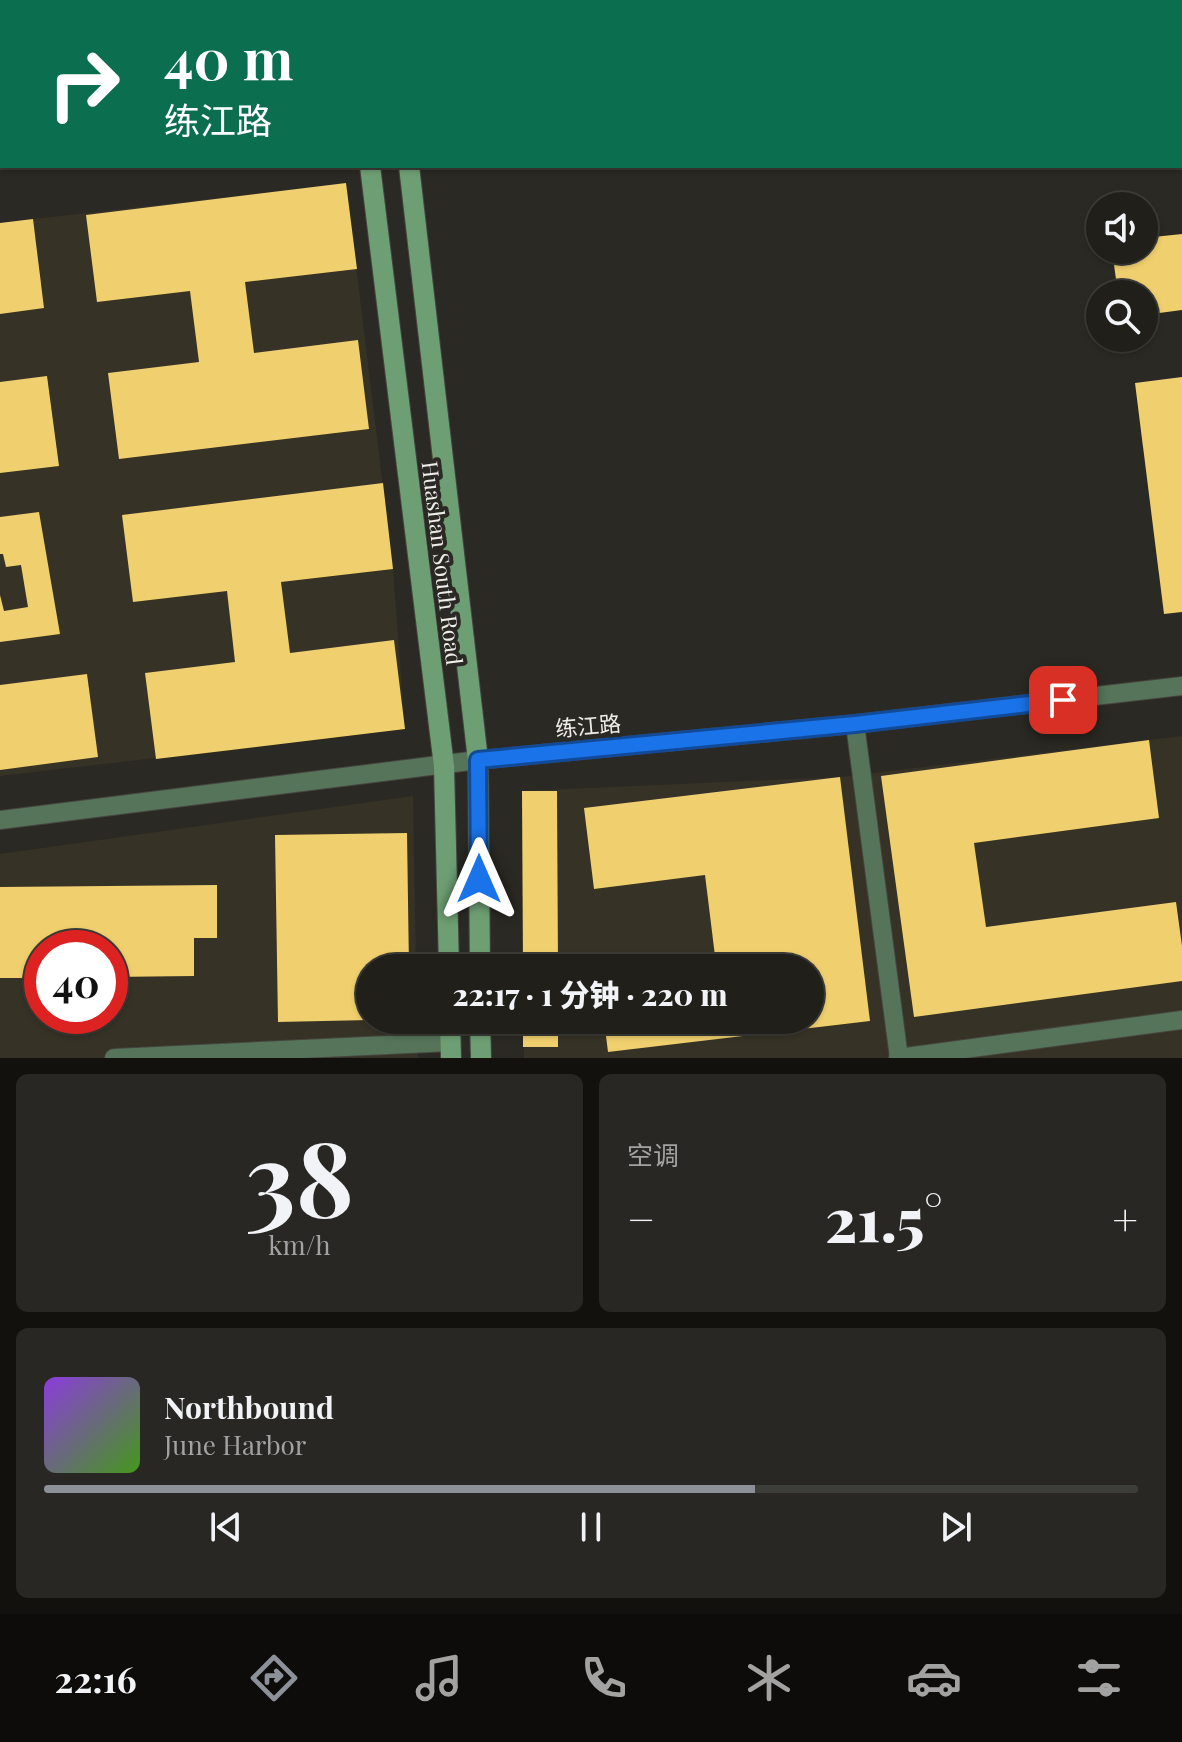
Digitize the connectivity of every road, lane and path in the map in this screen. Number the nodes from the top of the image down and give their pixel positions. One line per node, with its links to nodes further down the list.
1 (370, 168): 6 (street, Huashan South Road)
2 (409, 168): 5 (street, Huashan South Road)
3 (1182, 686): 4 (street, 练江路)
4 (855, 724): 5 (street, 练江路); 15 (street)
5 (478, 760): 6 (street, 练江路); 9 (street, Huashan South Road)
6 (444, 766): 7 (street, 练江路); 8 (street, Huashan South Road)
7 (0, 820)
8 (449, 954)
9 (480, 954)
10 (1182, 1020): 15 (street)
11 (480, 1034): 14 (street)
12 (451, 1050): 13 (street)
13 (114, 1058)
14 (481, 1058)
15 (899, 1058)

